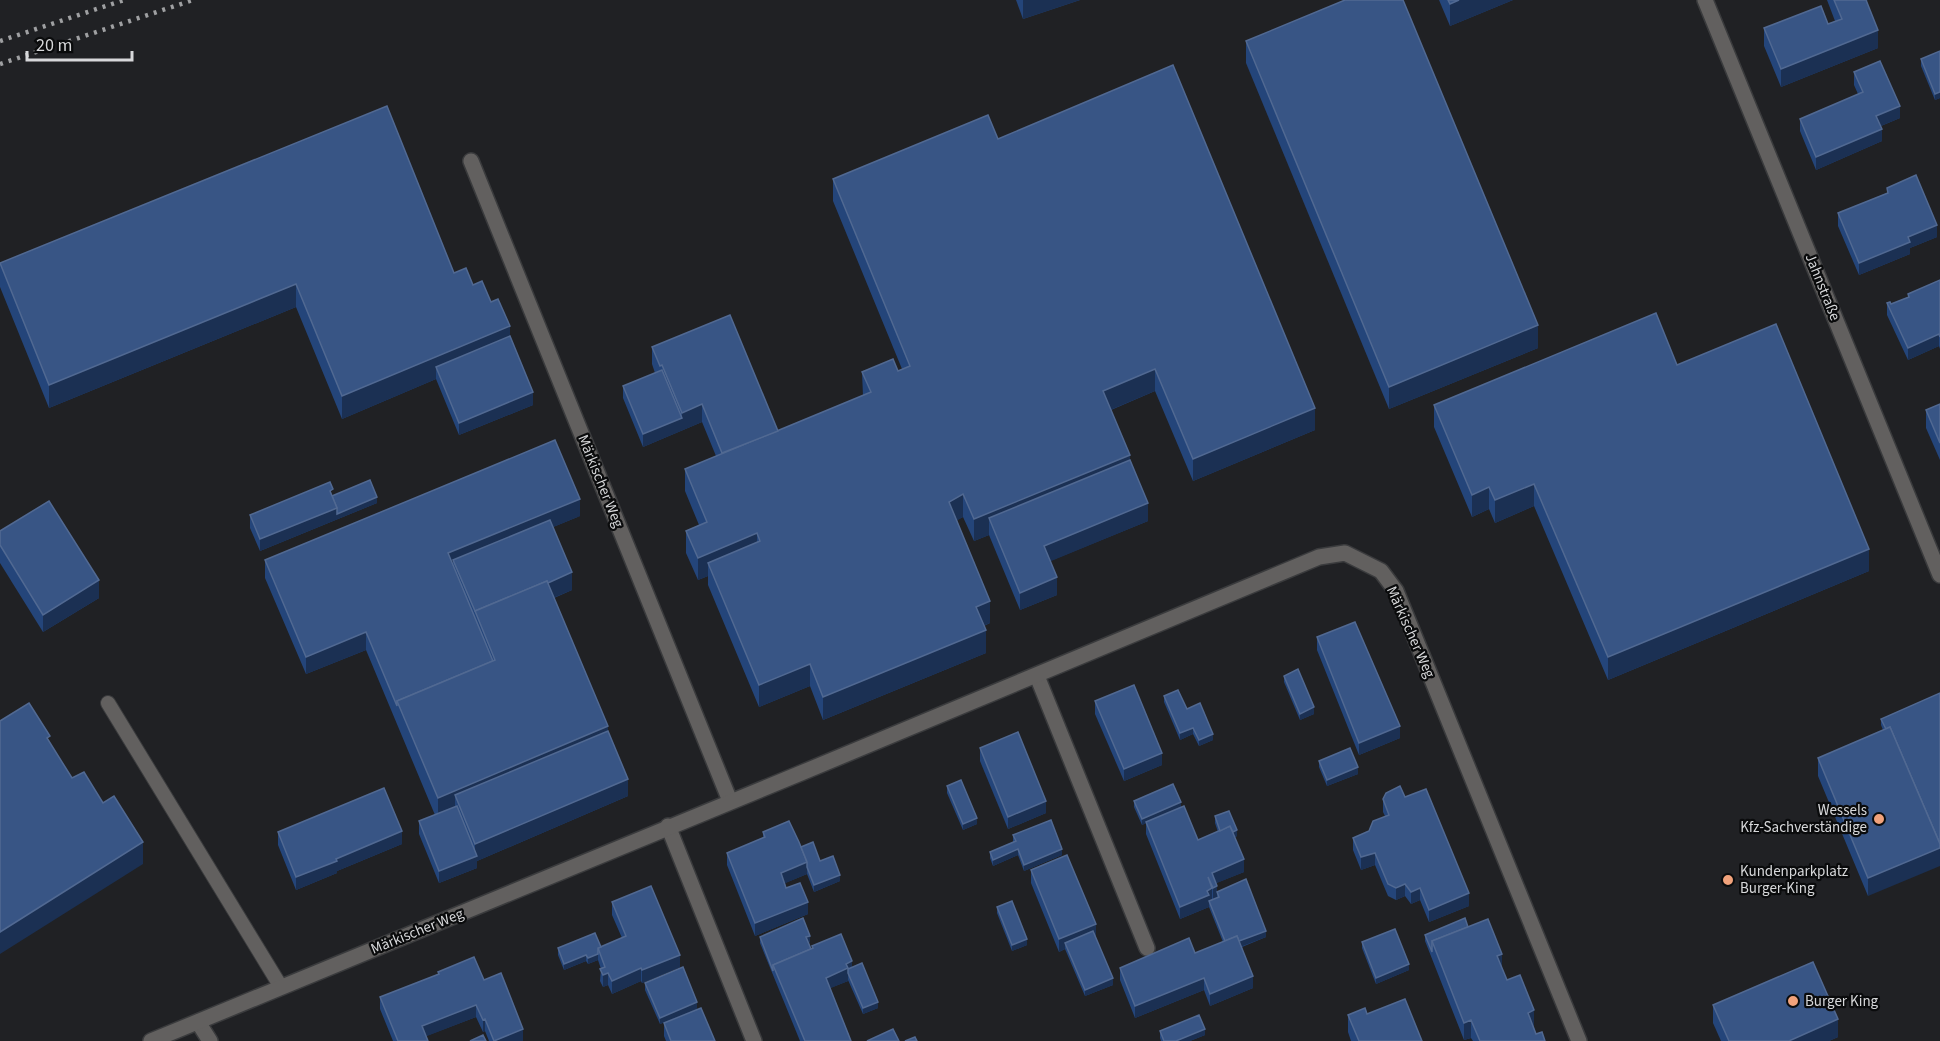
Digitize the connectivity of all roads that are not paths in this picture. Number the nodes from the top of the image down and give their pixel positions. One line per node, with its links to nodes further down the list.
1 (1705, 0): 3 (street, Jahnstraße)
2 (471, 161): 6 (street, Märkischer Weg)
3 (1940, 575)
4 (1037, 676): 6 (street, Märkischer Weg); 8 (street); 14 (street, Märkischer Weg)
5 (108, 703): 9 (lane)
6 (730, 801): 7 (street, Märkischer Weg)
7 (668, 826): 9 (street, Märkischer Weg); 13 (street)
8 (1147, 948)
9 (281, 987): 10 (street, Märkischer Weg)
10 (198, 1022): 11 (street, Märkischer Weg); 12 (street)
11 (151, 1041)
12 (210, 1041)
13 (754, 1041)
14 (1580, 1041)

